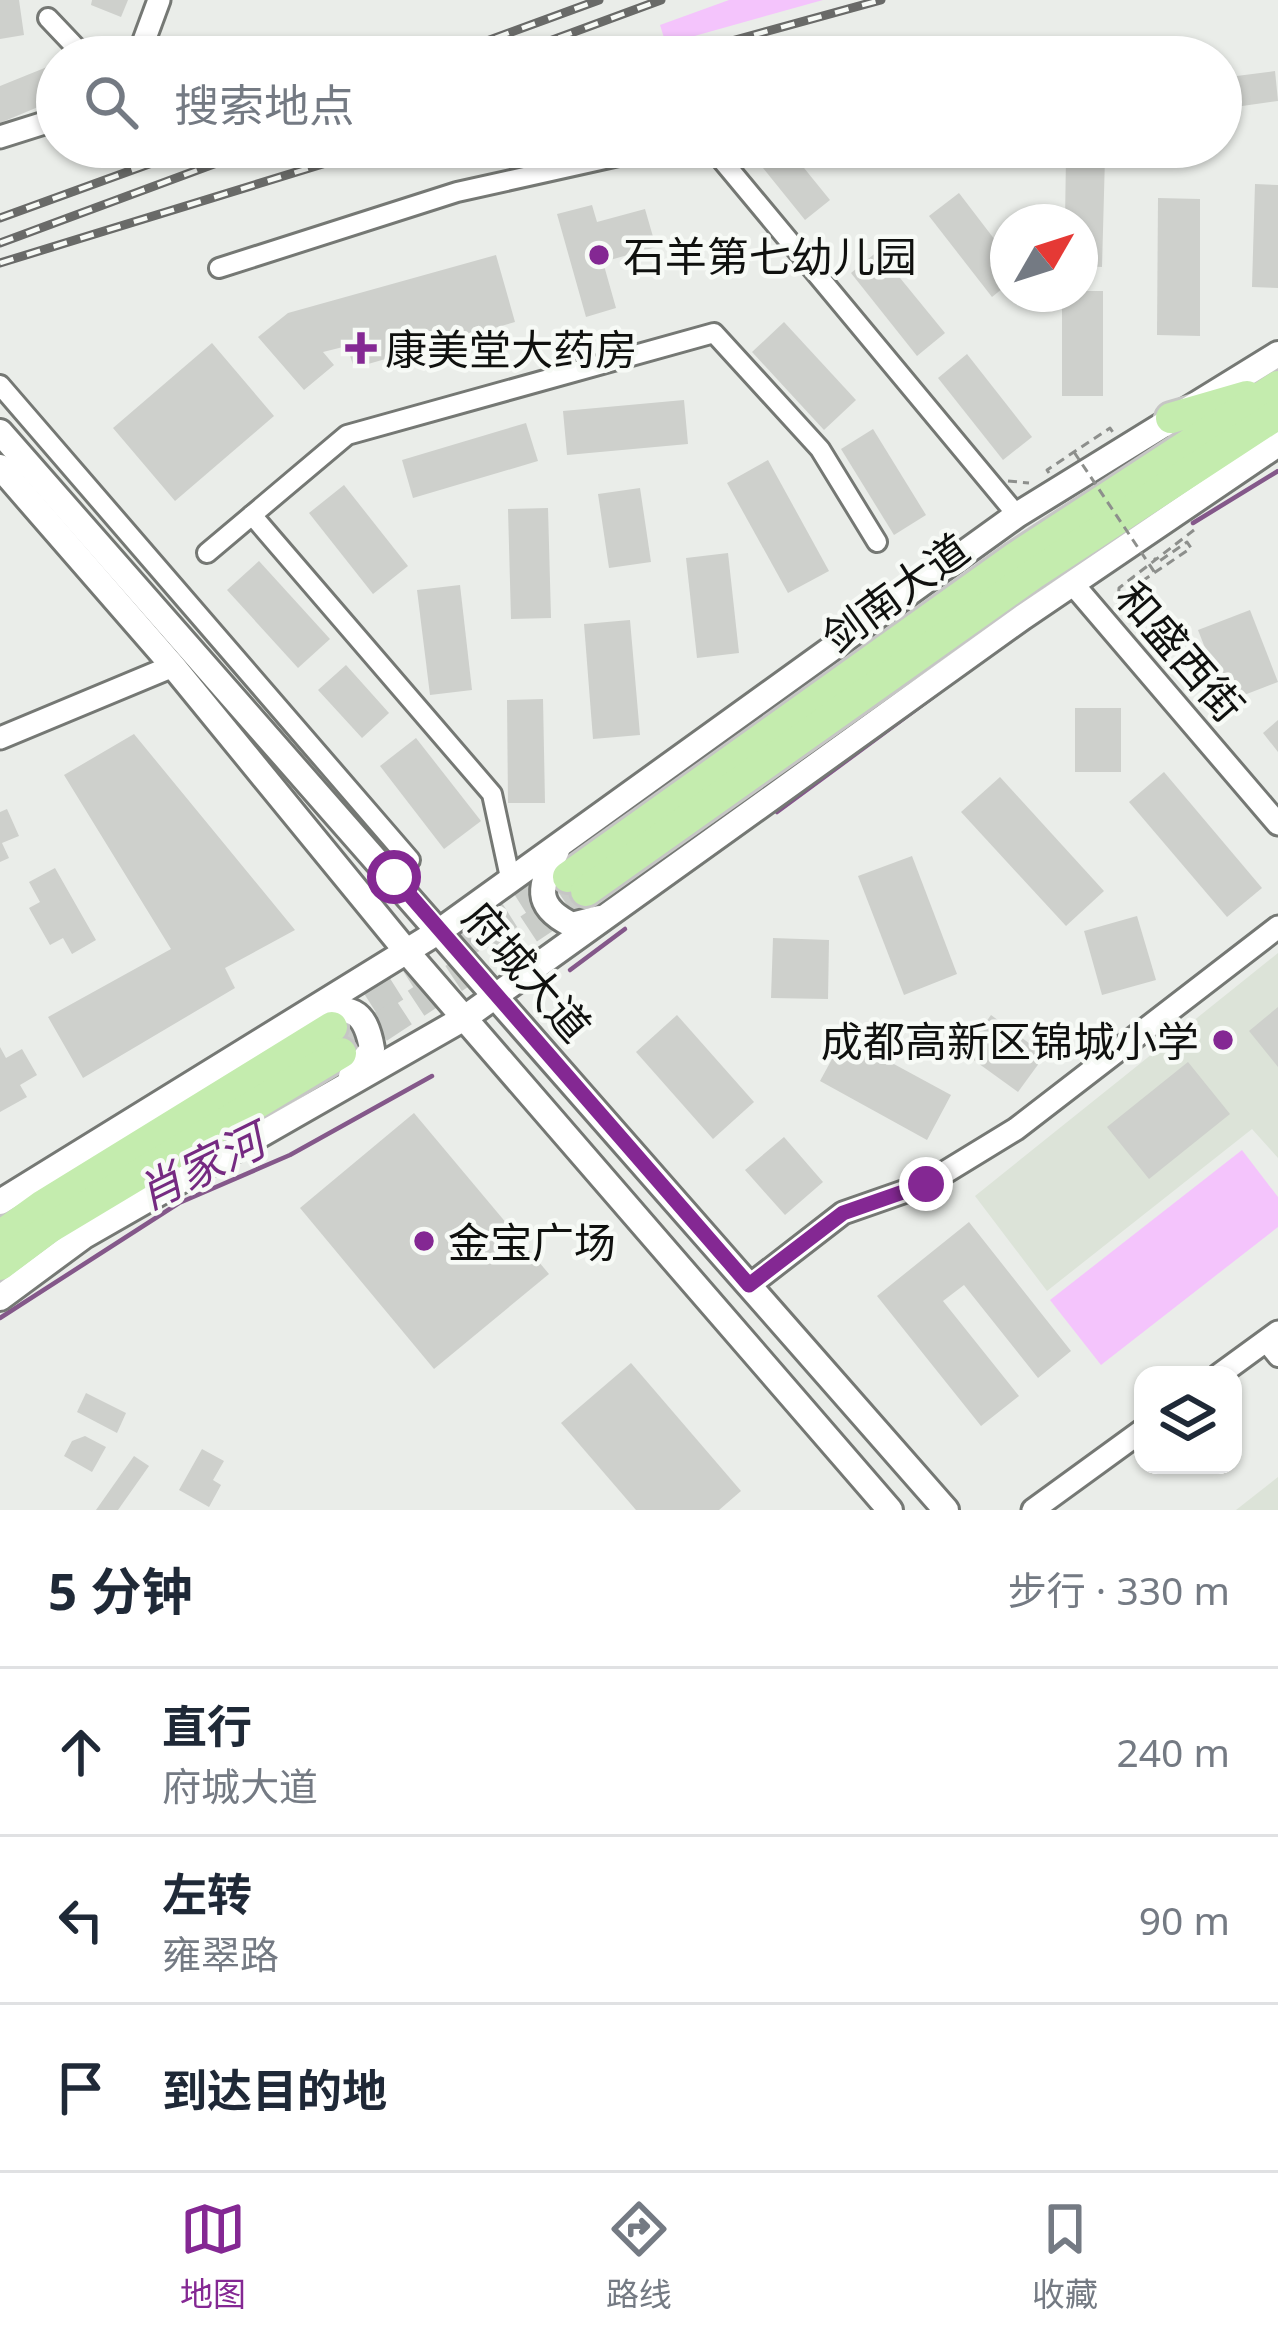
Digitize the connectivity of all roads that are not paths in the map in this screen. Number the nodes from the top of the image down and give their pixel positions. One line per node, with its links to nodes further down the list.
1 (159, 0): 4 (street)
2 (47, 18): 3 (street)
3 (65, 36)
4 (146, 36)
5 (36, 126): 6 (street)
6 (0, 137)
7 (565, 168): 9 (street)
8 (728, 168): 17 (street)
9 (219, 268)
10 (1278, 354): 13 (main road)
11 (0, 385): 25 (street)
12 (1275, 412): 13 (highway); 20 (main road); 24 (highway, 剑南大道)
13 (1171, 418): 17 (main road)
14 (0, 432): 25 (main road, 府城大道)
15 (0, 467): 21 (main road, 府城大道)
16 (252, 515): 18 (street); 19 (street); 26 (street)
17 (1017, 515): 24 (main road)
18 (877, 542)
19 (207, 553)
20 (1072, 583): 23 (street, 和盛西街); 27 (main road)
21 (173, 666): 22 (street); 30 (main road, 府城大道)
22 (0, 738)
23 (1278, 824)
24 (571, 872): 26 (main road); 27 (main road)
25 (394, 877): 29 (main road, 府城大道)
26 (512, 882): 29 (main road)
27 (612, 914): 31 (main road)
28 (1278, 927): 38 (street)
29 (441, 930): 30 (main road); 31 (main road, 府城大道)
30 (407, 952): 32 (main road, 府城大道); 33 (main road)
31 (497, 995): 32 (main road); 38 (main road, 府城大道)
32 (466, 1017): 34 (main road); 43 (main road, 府城大道)
33 (293, 1020): 34 (main road); 35 (main road)
34 (336, 1090): 39 (main road)
35 (0, 1202)
36 (0, 1236): 37 (highway)
37 (0, 1265)
38 (749, 1285): 44 (main road, 府城大道)
39 (0, 1298)
40 (1274, 1343): 41 (street)
41 (1234, 1366)
42 (1134, 1437): 45 (street)
43 (890, 1510)
44 (946, 1510)
45 (1033, 1510)

